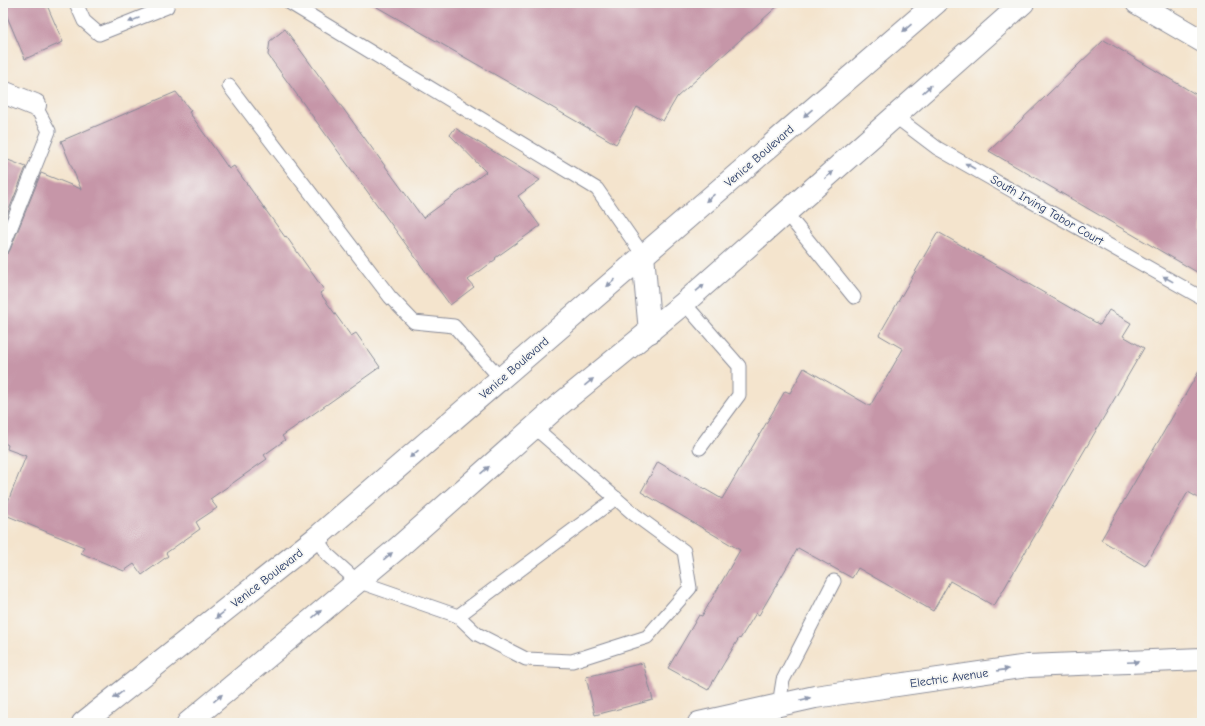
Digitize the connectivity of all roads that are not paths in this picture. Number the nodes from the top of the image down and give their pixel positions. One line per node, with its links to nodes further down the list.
1 (76, 3): 2 (lane, one-way to 1)
2 (168, 3)
3 (290, 3): 14 (lane)
4 (936, 3): 14 (main road, Venice Boulevard, one-way to 14)
5 (1023, 3): 11 (main road, one-way to 5)
6 (1137, 3): 7 (main road)
7 (1202, 41)
8 (229, 86): 19 (lane)
9 (3, 92): 10 (main road)
10 (35, 105): 13 (lane)
11 (896, 117): 12 (main road, one-way to 11); 16 (lane, South Irving Tabor Court, one-way to 11)
12 (786, 213): 15 (lane); 17 (main road, one-way to 12)
13 (3, 247)
14 (643, 255): 18 (main road); 19 (main road, Venice Boulevard, one-way to 19)
15 (854, 297)
16 (1202, 298)
17 (684, 303): 18 (main road); 21 (lane)
18 (650, 332): 20 (main road, one-way to 18)
19 (501, 378): 23 (main road, Venice Boulevard, one-way to 23)
20 (534, 427): 22 (lane); 24 (main road, one-way to 20)
21 (700, 448)
22 (616, 498): 26 (lane); 26 (lane)
23 (316, 538): 24 (lane); 29 (main road, Venice Boulevard, one-way to 29)
24 (357, 581): 26 (lane); 30 (main road, one-way to 24)
25 (834, 581): 28 (lane)
26 (458, 616)
27 (1202, 659): 28 (main road, Electric Avenue, one-way to 27)
28 (779, 705): 31 (main road, Electric Avenue)
29 (83, 723)
30 (188, 723)
31 (699, 723)

